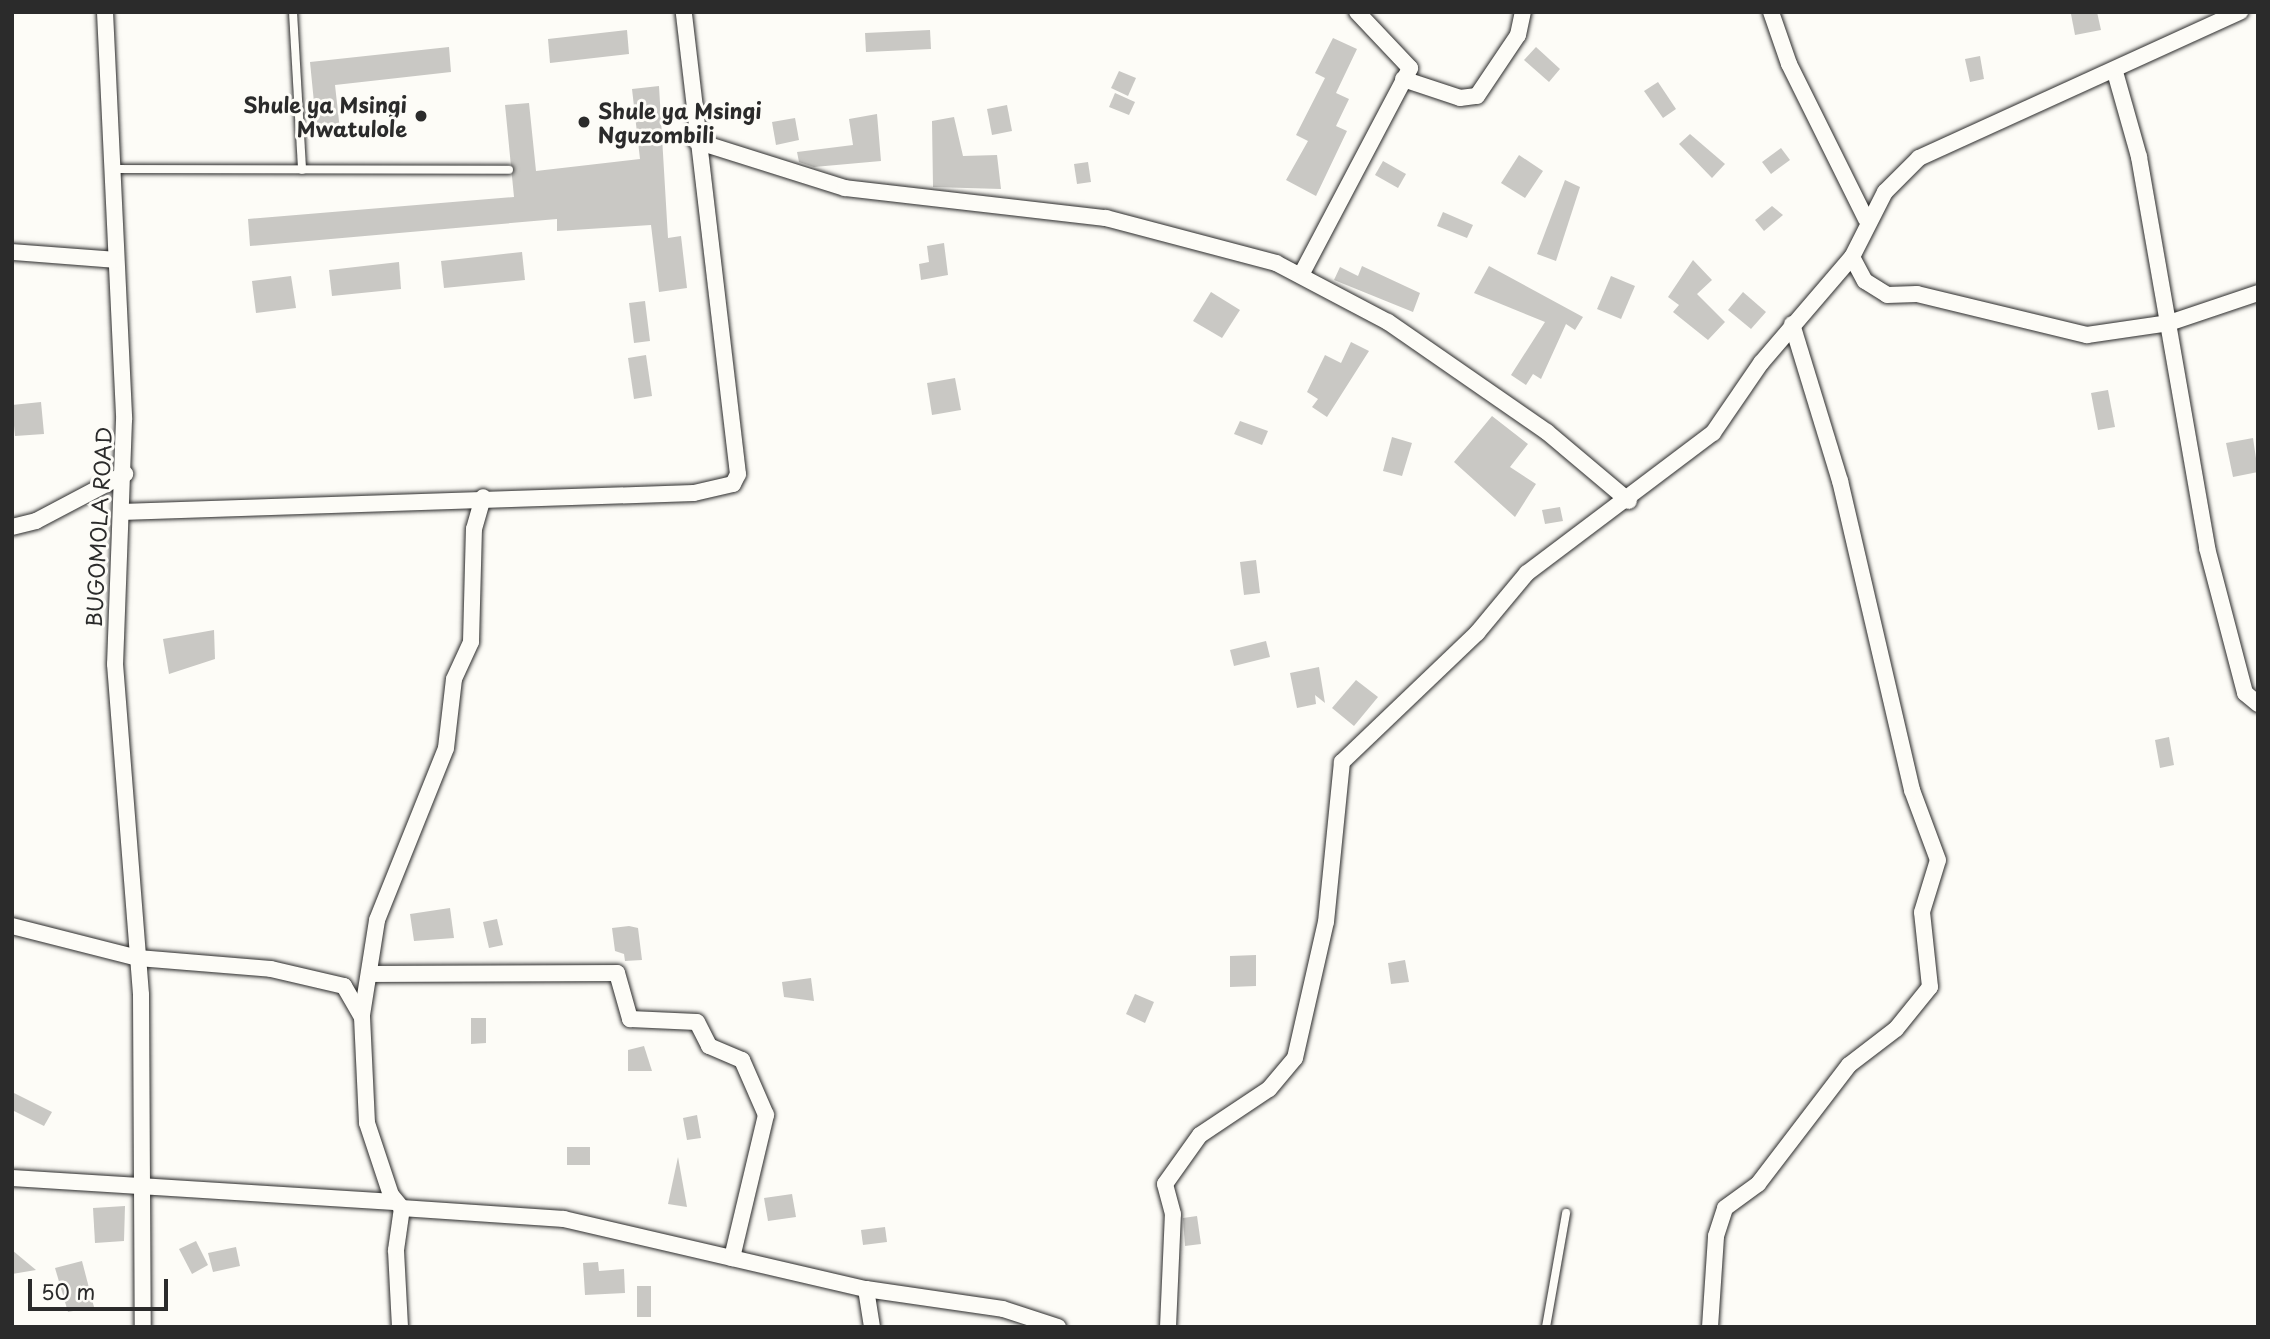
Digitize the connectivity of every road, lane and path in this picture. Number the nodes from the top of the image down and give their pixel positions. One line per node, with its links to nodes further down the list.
1 (105, 12): 11 (street, BUGOMOLA ROAD)
2 (293, 12): 12 (lane)
3 (684, 12): 10 (street)
4 (1357, 12): 9 (street)
5 (1523, 12): 9 (street)
6 (1771, 12): 14 (street)
7 (2240, 12): 8 (street)
8 (2115, 72): 14 (street); 20 (street)
9 (1403, 79): 18 (street)
10 (696, 141): 18 (street); 23 (street)
11 (111, 169): 12 (lane); 17 (street, BUGOMOLA ROAD)
12 (302, 170): 13 (lane)
13 (509, 170)
14 (1866, 219): 16 (street)
15 (12, 252): 17 (street)
16 (1852, 257): 20 (street); 21 (street)
17 (116, 260): 22 (street, BUGOMOLA ROAD)
18 (1301, 275): 24 (street)
19 (2258, 293): 20 (street)
20 (2169, 323): 27 (street)
21 (1792, 324): 24 (street); 44 (street)
22 (125, 474): 25 (street, BUGOMOLA ROAD); 26 (street)
23 (483, 497): 25 (street); 30 (street)
24 (1629, 501): 42 (street)
25 (121, 512): 29 (street, BUGOMOLA ROAD)
26 (12, 527)
27 (2258, 704)
28 (12, 926): 29 (street)
29 (138, 958): 31 (street); 33 (street, BUGOMOLA ROAD)
30 (369, 974): 31 (street); 36 (street)
31 (362, 1017): 34 (street)
32 (12, 1178): 33 (street)
33 (139, 1187): 34 (street); 38 (street, BUGOMOLA ROAD)
34 (398, 1205): 36 (street); 39 (street)
35 (1566, 1213): 43 (lane)
36 (732, 1258): 37 (street)
37 (866, 1289): 40 (street); 41 (street)
38 (144, 1327)
39 (400, 1327)
40 (872, 1327)
41 (1058, 1327)
42 (1168, 1327)
43 (1546, 1327)
44 (1710, 1327)

